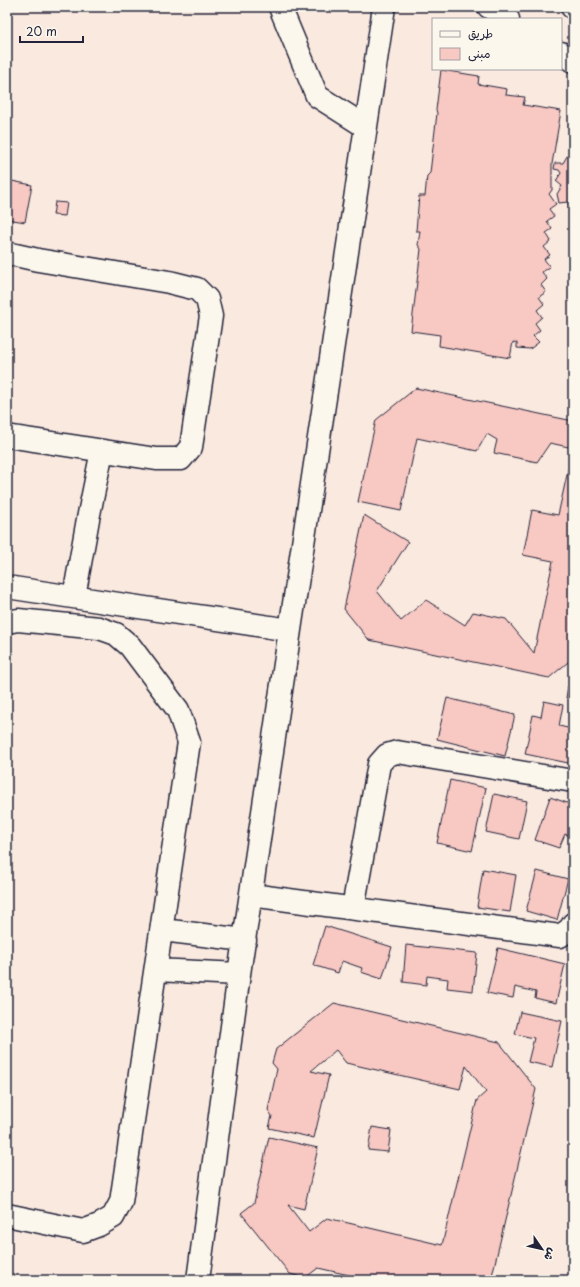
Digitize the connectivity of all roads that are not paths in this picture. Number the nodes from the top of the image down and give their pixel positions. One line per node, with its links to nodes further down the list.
1 (280, 7): 7 (street)
2 (384, 7): 7 (street)
3 (489, 7): 4 (street)
4 (506, 18)
5 (562, 54): 6 (street)
6 (573, 61)
7 (366, 128): 14 (street)
8 (7, 256): 10 (street)
9 (7, 436): 10 (street)
10 (102, 451): 12 (street)
11 (7, 587): 12 (street)
12 (74, 597): 14 (street)
13 (7, 622): 19 (street)
14 (290, 630): 16 (street)
15 (573, 781): 17 (street)
16 (251, 895): 17 (street); 20 (street)
17 (353, 908): 18 (street)
18 (573, 924)
19 (162, 930): 20 (street); 21 (street)
20 (245, 940): 22 (street)
21 (156, 970): 22 (street); 23 (street)
22 (240, 974): 24 (street)
23 (7, 1215)
24 (198, 1280)

